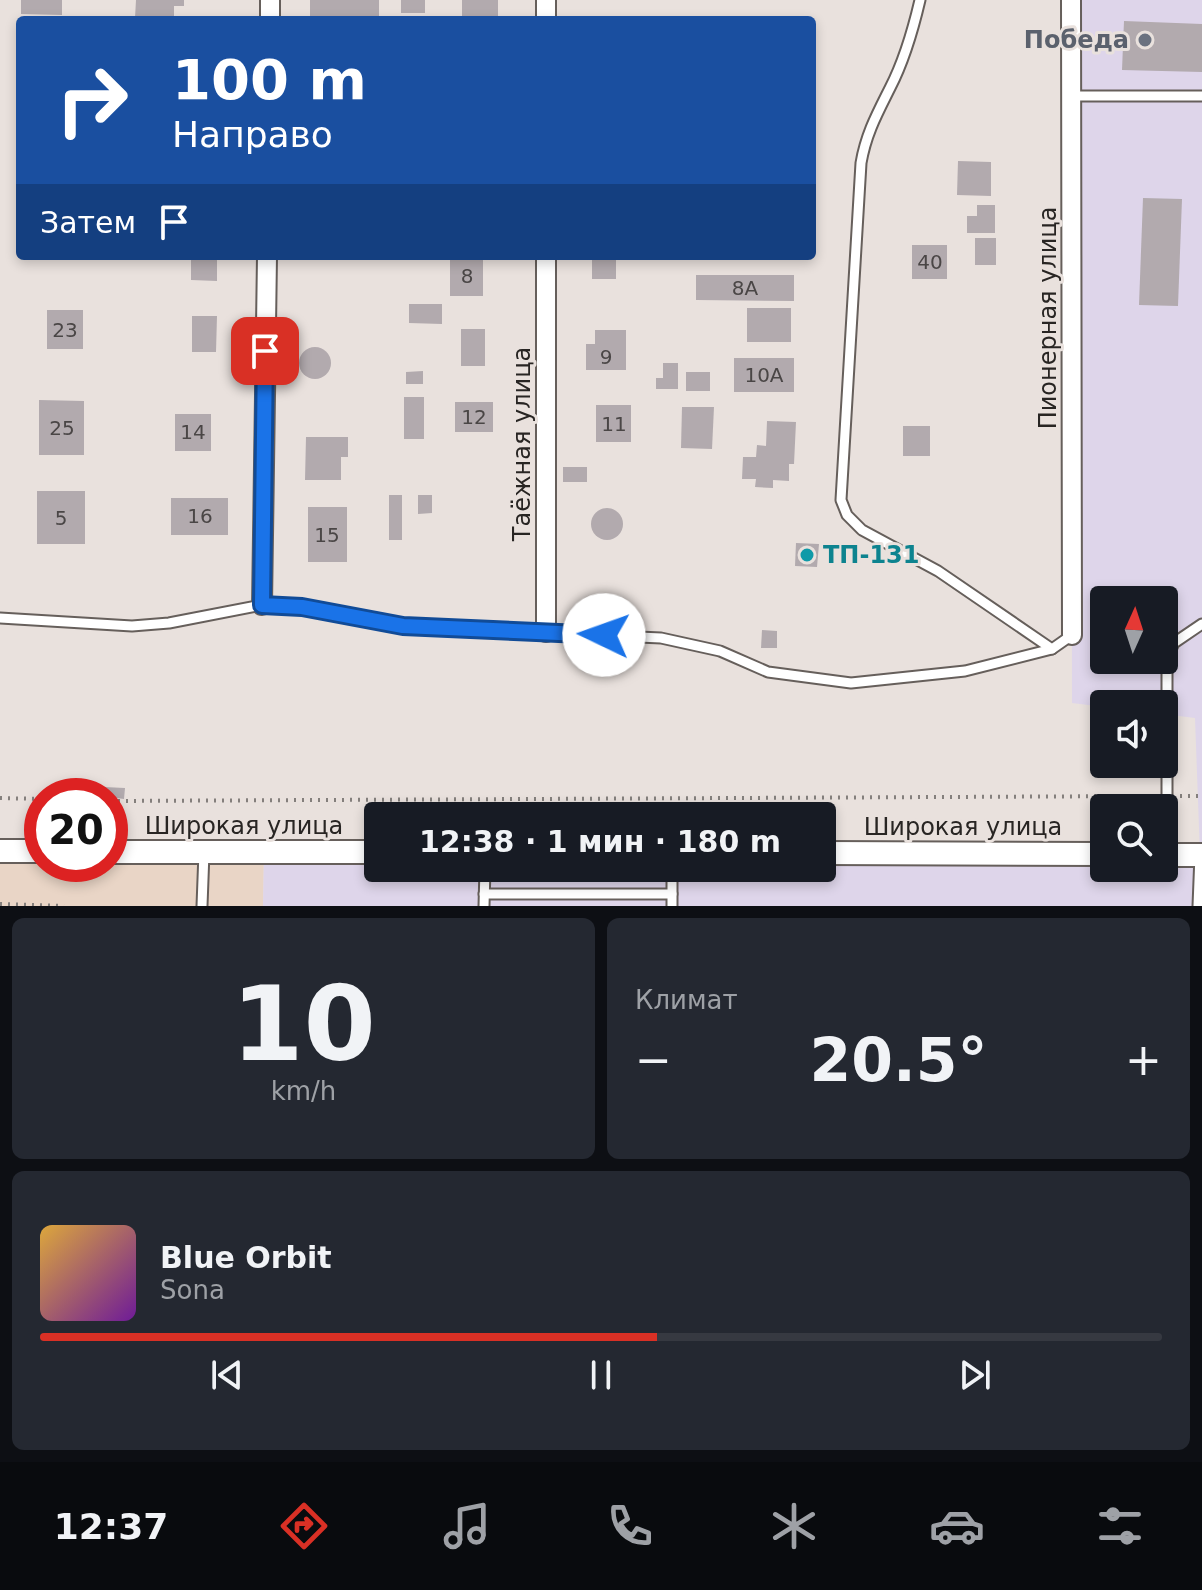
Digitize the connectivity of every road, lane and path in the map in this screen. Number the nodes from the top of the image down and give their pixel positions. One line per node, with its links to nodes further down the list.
1 (920, 0): 12 (lane)
2 (1071, 0): 3 (street, Пионерная улица)
3 (1072, 96): 4 (lane); 11 (street, Пионерная улица)
4 (1202, 96)
5 (267, 260): 7 (street)
6 (546, 260): 10 (street, Таёжная улица)
7 (262, 605): 8 (lane); 10 (lane)
8 (0, 618)
9 (1202, 624): 13 (lane)
10 (546, 632): 12 (lane)
11 (1072, 635): 12 (lane)
12 (1052, 649)
13 (1166, 794)
14 (1090, 796): 19 (path)
15 (1178, 796): 16 (path)
16 (1202, 796)
17 (0, 798): 18 (path)
18 (24, 799)
19 (128, 801)
20 (0, 851): 21 (street)
21 (24, 851)
22 (128, 852): 23 (street, Широкая улица)
23 (204, 852): 24 (street, Широкая улица); 36 (lane)
24 (364, 852)
25 (836, 853): 26 (street, Широкая улица)
26 (1090, 854)
27 (1178, 855): 28 (street)
28 (1201, 855): 39 (lane)
29 (484, 882): 31 (lane)
30 (672, 882): 32 (lane)
31 (484, 894): 32 (lane); 37 (lane)
32 (672, 894): 38 (lane)
33 (0, 904): 34 (path)
34 (12, 905): 35 (path)
35 (64, 906)
36 (202, 906)
37 (484, 906)
38 (672, 906)
39 (1198, 906)

